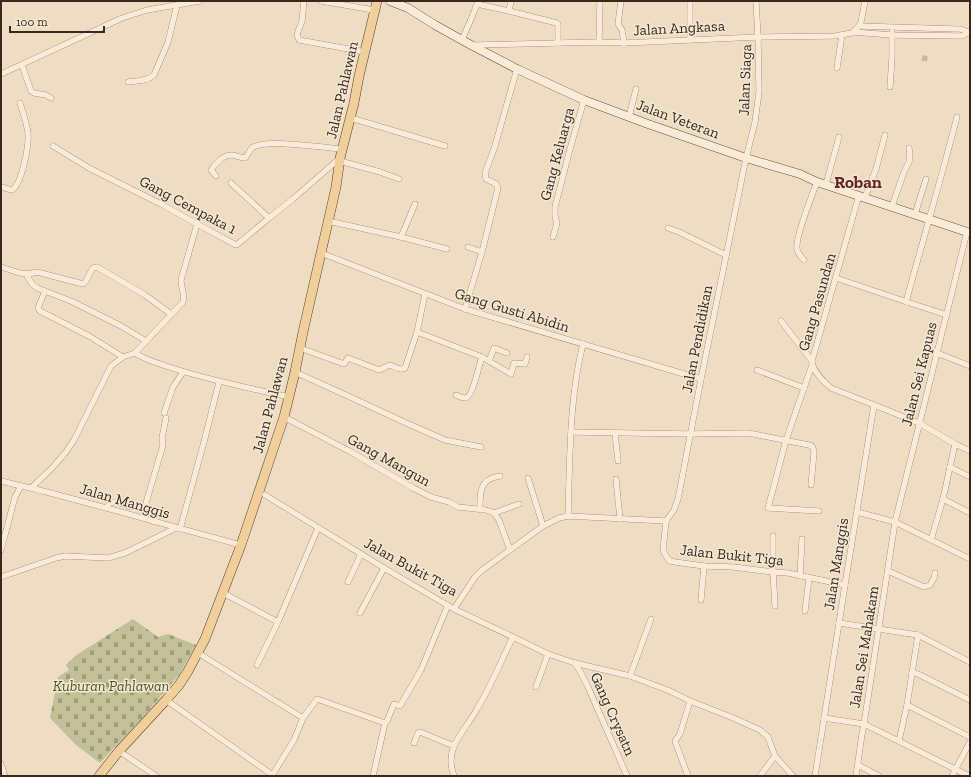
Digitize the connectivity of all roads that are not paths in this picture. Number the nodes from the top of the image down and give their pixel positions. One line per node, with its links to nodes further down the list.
1 (200, 1): 12 (street)
2 (304, 1): 28 (street)
3 (322, 1): 13 (street)
4 (390, 1): 22 (street, Jalan Veteran)
5 (511, 1): 14 (street)
6 (600, 1): 24 (street)
7 (621, 1): 26 (street)
8 (690, 1): 23 (street)
9 (756, 1): 21 (street, Jalan Siaga)
10 (865, 1): 15 (street)
11 (476, 3): 14 (street); 22 (street)
12 (177, 5): 29 (street); 33 (street)
13 (375, 5): 28 (main road, Jalan Pahlawan)
14 (509, 11): 25 (street)
15 (859, 26): 16 (street); 17 (street, Jalan Angkasa)
16 (892, 28): 18 (street); 20 (street)
17 (853, 32): 19 (street, Jalan Angkasa); 20 (street)
18 (970, 32): 20 (street)
19 (842, 35): 21 (street, Jalan Angkasa); 30 (street)
20 (892, 35): 34 (street)
21 (758, 36): 23 (street, Jalan Angkasa); 48 (street, Jalan Siaga)
22 (462, 40): 27 (street, Jalan Veteran)
23 (690, 40): 26 (street, Jalan Angkasa)
24 (599, 42): 25 (street, Jalan Angkasa); 26 (street, Jalan Angkasa)
25 (558, 43): 27 (street, Jalan Angkasa)
26 (624, 43)
27 (471, 45): 31 (street, Jalan Veteran)
28 (365, 52): 41 (main road, Jalan Pahlawan)
29 (22, 65): 32 (street); 36 (street)
30 (837, 68)
31 (517, 69): 37 (street, Jalan Veteran); 70 (street)
32 (1, 74)
33 (128, 82)
34 (890, 87)
35 (636, 89): 39 (street)
36 (51, 98)
37 (584, 100): 39 (street, Jalan Veteran); 67 (street, Gang Keluarga)
38 (20, 103): 55 (street)
39 (629, 117): 48 (street, Jalan Veteran)
40 (957, 117): 61 (street)
41 (350, 118): 45 (street); 47 (main road, Jalan Pahlawan)
42 (885, 135): 56 (street, Gang Pasundan)
43 (839, 137): 54 (street)
44 (53, 146): 63 (street, Gang Cempaka 1)
45 (445, 146)
46 (909, 148): 58 (street)
47 (341, 156): 49 (street); 50 (street); 60 (street, Gang Cempaka 1); 62 (main road, Jalan Pahlawan)
48 (746, 158): 52 (street, Jalan Veteran); 72 (street, Jalan Pendidikan)
49 (216, 176)
50 (399, 179)
51 (926, 179): 59 (street)
52 (817, 182): 54 (street, Jalan Veteran); 73 (street)
53 (231, 183): 60 (street)
54 (826, 184): 56 (street, Jalan Veteran)
55 (1, 187)
56 (862, 196): 58 (street, Jalan Veteran); 76 (street, Gang Pasundan)
57 (415, 204): 66 (street)
58 (892, 206): 59 (street, Jalan Veteran)
59 (915, 214): 61 (street, Jalan Veteran)
60 (269, 218): 63 (street, Gang Cempaka 1)
61 (929, 219): 65 (street, Jalan Veteran); 79 (street)
62 (328, 221): 66 (street); 71 (main road, Jalan Pahlawan)
63 (197, 224): 81 (street)
64 (668, 228): 72 (street)
65 (969, 233): 82 (street, Jalan Sei Kapuas)
66 (400, 237): 69 (street)
67 (553, 237)
68 (468, 247): 70 (street)
69 (447, 249)
70 (482, 252): 80 (street)
71 (321, 253): 78 (street, Gang Gusti Abidin); 87 (main road, Jalan Pahlawan)
72 (726, 255): 100 (street, Jalan Pendidikan)
73 (804, 260)
74 (1, 267): 75 (street)
75 (26, 274): 77 (street); 81 (street)
76 (836, 278): 79 (street); 95 (street, Gang Pasundan)
77 (45, 291): 85 (street); 92 (street)
78 (425, 294): 80 (street, Gang Gusti Abidin); 84 (street)
79 (906, 302): 82 (street)
80 (465, 309): 86 (street, Gang Gusti Abidin)
81 (171, 314): 85 (street)
82 (947, 315): 90 (street, Jalan Sei Kapuas)
83 (781, 321): 95 (street)
84 (417, 332): 87 (street); 91 (street)
85 (146, 341): 88 (street)
86 (583, 344): 100 (street, Gang Gusti Abidin); 108 (street)
87 (300, 348): 99 (main road, Jalan Pahlawan)
88 (135, 353): 92 (street); 98 (street)
89 (507, 353): 94 (street)
90 (937, 353): 96 (street); 107 (street, Jalan Sei Kapuas)
91 (482, 356): 94 (street); 103 (street)
92 (122, 357): 124 (street)
93 (527, 357): 94 (street)
94 (489, 361)
95 (812, 363): 102 (street); 105 (street, Gang Pasundan)
96 (970, 366)
97 (757, 370): 102 (street)
98 (183, 372): 101 (street); 129 (street)
99 (295, 372): 104 (main road, Jalan Pahlawan); 113 (street)
100 (701, 379): 110 (street, Jalan Pendidikan)
101 (220, 382): 104 (street); 142 (street)
102 (804, 388): 111 (street)
103 (456, 395)
104 (289, 397): 106 (main road, Jalan Pahlawan)
105 (874, 405): 107 (street); 132 (street, Jalan Manggis)
106 (284, 417): 125 (main road, Jalan Pahlawan); 130 (street, Gang Mangun)
107 (919, 423): 112 (street); 139 (street, Jalan Sei Kapuas)
108 (571, 432): 109 (street); 135 (street)
109 (615, 433): 110 (street); 115 (street)
110 (691, 434): 111 (street); 137 (street, Jalan Pendidikan)
111 (786, 440): 122 (street); 131 (street)
112 (955, 444): 114 (street); 116 (street)
113 (481, 447)
114 (970, 451)
115 (618, 461)
116 (950, 467): 118 (street); 126 (street)
117 (500, 476): 130 (street)
118 (970, 477)
119 (528, 478): 141 (street)
120 (616, 479): 136 (street)
121 (1, 481): 123 (street, Jalan Manggis)
122 (811, 485)
123 (21, 486): 124 (street, Jalan Manggis); 140 (street)
124 (31, 488): 128 (street, Jalan Manggis)
125 (263, 494): 143 (street, Jalan Bukit Tiga); 147 (main road, Jalan Pahlawan)
126 (943, 499): 134 (street); 146 (street)
127 (519, 504): 133 (street)
128 (106, 508): 129 (street); 138 (street, Jalan Manggis)
129 (146, 508): 138 (street)
130 (480, 510): 133 (street, Gang Mangun)
131 (820, 511)
132 (857, 512): 139 (street); 161 (street, Jalan Manggis)
133 (494, 513): 149 (street)
134 (970, 513)
135 (568, 516): 136 (street, Jalan Bukit Tiga); 141 (street, Jalan Bukit Tiga)
136 (620, 519): 137 (street, Jalan Bukit Tiga)
137 (666, 521): 152 (street, Jalan Bukit Tiga)
138 (154, 522): 142 (street, Jalan Manggis)
139 (895, 522): 146 (street); 154 (street, Jalan Sei Mahakam)
140 (4, 526): 148 (street)
141 (543, 526): 149 (street, Jalan Bukit Tiga)
142 (178, 528): 147 (street, Jalan Manggis); 158 (street)
143 (318, 528): 150 (street, Jalan Bukit Tiga); 170 (street)
144 (774, 536): 155 (street)
145 (802, 539): 157 (street)
146 (931, 540): 151 (street)
147 (241, 545): 162 (main road, Jalan Pahlawan)
148 (1, 550)
149 (510, 550): 166 (street, Jalan Bukit Tiga)
150 (360, 556): 153 (street, Jalan Bukit Tiga); 160 (street)
151 (970, 559)
152 (704, 566): 155 (street, Jalan Bukit Tiga); 163 (street)
153 (384, 568): 164 (street, Jalan Bukit Tiga); 168 (street)
154 (888, 571): 156 (street); 172 (street, Jalan Sei Mahakam)
155 (772, 572): 157 (street, Jalan Bukit Tiga); 165 (street)
156 (935, 573)
157 (800, 576): 159 (street, Jalan Bukit Tiga)
158 (1, 577)
159 (809, 578): 161 (street, Jalan Bukit Tiga); 167 (street)
160 (348, 582)
161 (845, 585): 171 (street, Jalan Manggis)
162 (223, 593): 170 (street); 175 (main road, Jalan Pahlawan)
163 (702, 600)
164 (448, 606): 166 (street, Jalan Bukit Tiga); 189 (street)
165 (775, 606)
166 (454, 609): 174 (street)
167 (805, 611)
168 (360, 613)
169 (651, 619): 181 (street)
170 (278, 622): 179 (street)
171 (839, 623): 172 (street); 188 (street, Jalan Manggis)
172 (879, 630): 173 (street); 190 (street, Jalan Sei Mahakam)
173 (918, 635): 177 (street); 180 (street)
174 (513, 637): 176 (street); 195 (street)
175 (198, 653): 183 (main road, Jalan Pahlawan); 187 (street)
176 (548, 654): 178 (street); 182 (street)
177 (970, 662)
178 (574, 663): 181 (street); 207 (street, Gang Crysatn)
179 (257, 665)
180 (912, 672): 184 (street); 186 (street)
181 (630, 676): 185 (street)
182 (536, 687)
183 (166, 700): 196 (main road, Jalan Pahlawan); 201 (street)
184 (970, 700)
185 (690, 701): 197 (street); 208 (street)
186 (907, 705): 191 (street); 192 (street)
187 (303, 718): 189 (street); 201 (street)
188 (824, 718): 190 (street); 211 (street, Jalan Manggis)
189 (385, 723): 205 (street)
190 (864, 724): 192 (street); 199 (street, Jalan Sei Mahakam)
191 (970, 737)
192 (899, 741): 200 (street)
193 (970, 742): 200 (street)
194 (414, 743): 195 (street)
195 (454, 746): 206 (street)
196 (119, 751): 203 (main road, Jalan Pahlawan); 204 (street)
197 (775, 756): 209 (street); 210 (street)
198 (1, 764): 202 (street)
199 (858, 765): 212 (street, Jalan Sei Mahakam); 213 (street)
200 (955, 769): 214 (street); 215 (street)
201 (274, 775)
202 (5, 776)
203 (99, 776)
204 (156, 776)
205 (373, 776)
206 (454, 776)
207 (627, 776)
208 (688, 776)
209 (760, 776)
210 (793, 776)
211 (815, 776)
212 (856, 776)
213 (879, 776)
214 (952, 776)
215 (969, 776)

